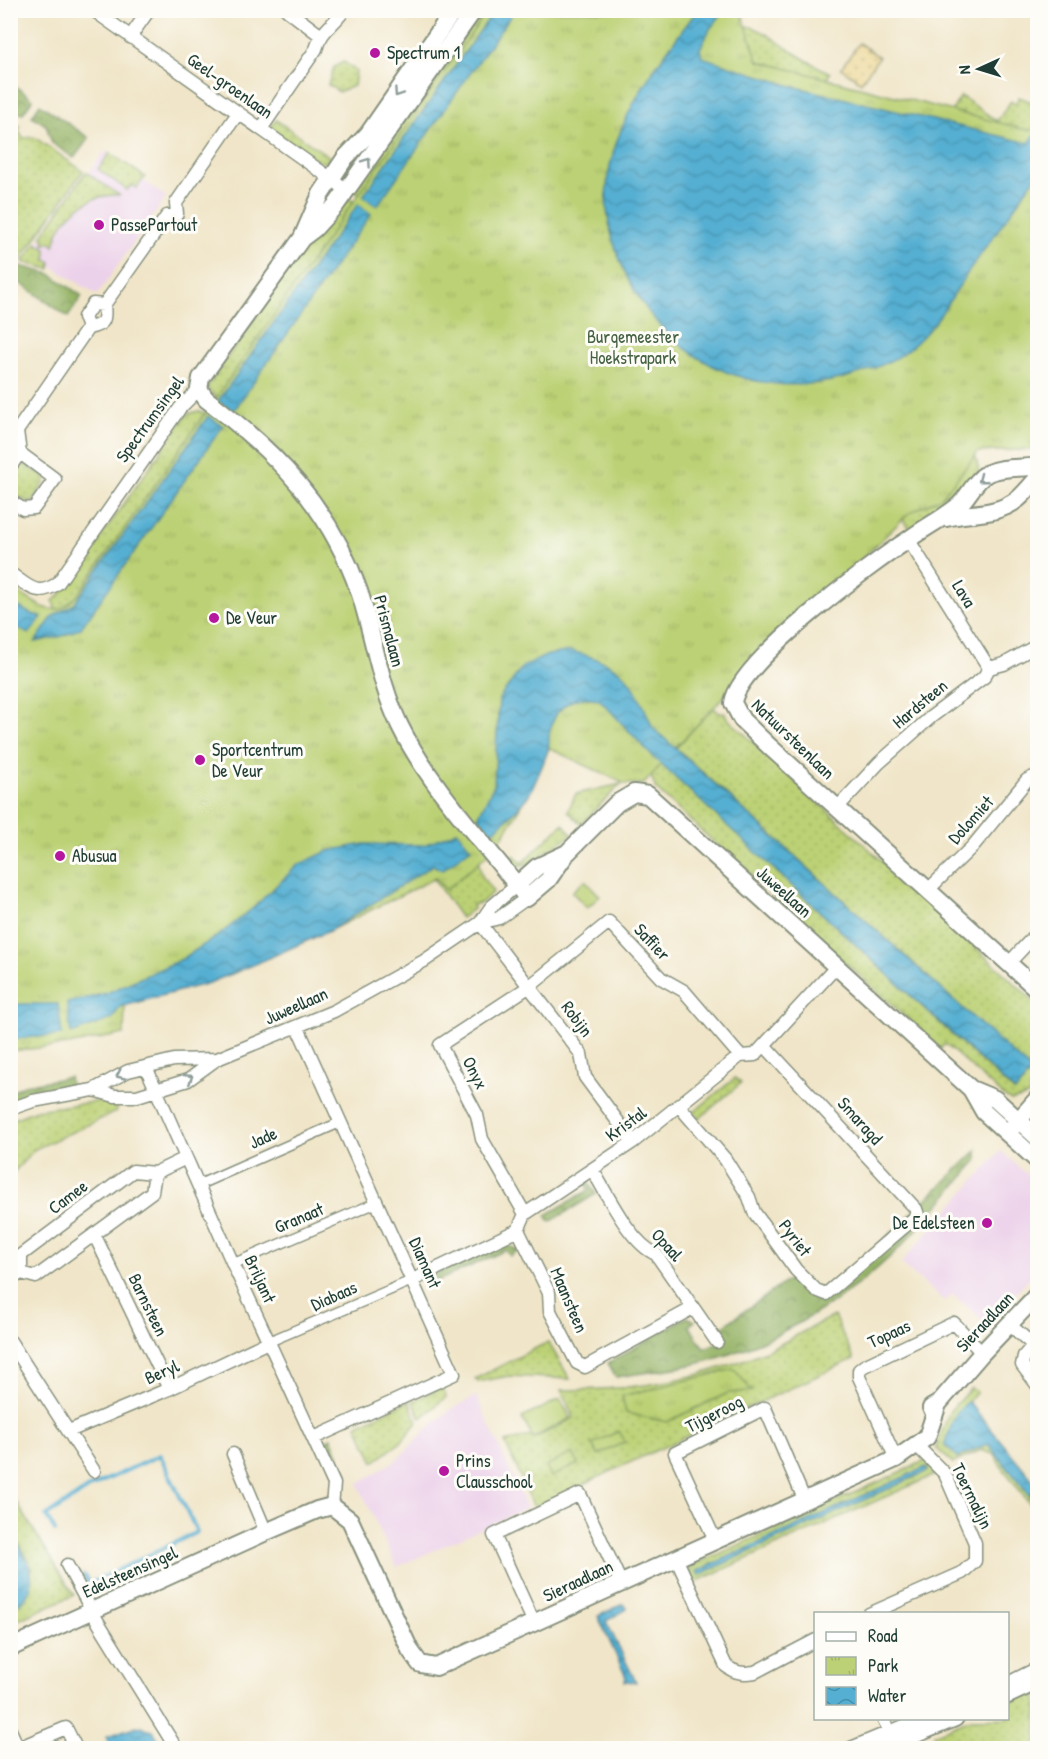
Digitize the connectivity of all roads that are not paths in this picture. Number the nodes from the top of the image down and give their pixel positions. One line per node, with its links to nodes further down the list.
1 (93, 10): 8 (street, Geel-groenlaan)
2 (149, 10): 8 (street)
3 (287, 10): 7 (street)
4 (344, 10): 7 (street)
5 (454, 10): 11 (street, Spectrumsingel, one-way to 11)
6 (474, 10): 12 (street, Spectrumsingel, one-way to 6)
7 (320, 35): 10 (street)
8 (130, 37): 9 (street, Geel-groenlaan)
9 (238, 113): 10 (street, Geel-groenlaan); 15 (street)
10 (261, 129): 11 (street, Geel-groenlaan)
11 (331, 178): 12 (street, Geel-groenlaan); 13 (street, Spectrumsingel)
12 (347, 190): 13 (street, Spectrumsingel)
13 (302, 238): 14 (street, Spectrumsingel)
14 (203, 394): 23 (street, Spectrumsingel); 29 (street, Prismalaan)
15 (14, 428): 16 (street)
16 (20, 453): 18 (street); 20 (street)
17 (1038, 466): 21 (street, Natuursteenlaan, one-way to 21)
18 (10, 467)
19 (1038, 478): 21 (street, Natuursteenlaan)
20 (10, 501)
21 (939, 519): 22 (street, Natuursteenlaan)
22 (908, 540): 25 (street, Lava); 27 (street, Natuursteenlaan)
23 (10, 573)
24 (1038, 645): 25 (street, Hardsteen)
25 (989, 668): 27 (street, Hardsteen)
26 (1038, 775): 28 (street, Dolomiet)
27 (837, 808): 28 (street, Natuursteenlaan)
28 (929, 889): 32 (street, Natuursteenlaan)
29 (522, 891): 30 (street, Juweellaan); 33 (street, Juweellaan)
30 (480, 923): 34 (street, Robijn); 36 (street, Juweellaan)
31 (1038, 932): 32 (street)
32 (1009, 963): 35 (street, Natuursteenlaan)
33 (837, 966): 37 (street, Kristal); 47 (street, Juweellaan)
34 (530, 986): 38 (street, Saffier); 49 (street, Robijn); 56 (street, Onyx)
35 (1038, 990)
36 (298, 1028): 39 (street, Juweellaan); 46 (street, Diamant)
37 (765, 1046): 38 (street, Kristal); 57 (street, Smaragd)
38 (740, 1056): 44 (street, Kristal)
39 (217, 1059): 40 (street, Juweellaan); 42 (street, Juweellaan, one-way to 39)
40 (146, 1067): 41 (street, Juweellaan, one-way to 41); 42 (street, Briljant)
41 (93, 1090): 42 (street, Juweellaan); 45 (street, Juweellaan)
42 (156, 1092): 50 (street, Briljant)
43 (1038, 1098): 47 (street)
44 (680, 1107): 49 (street, Kristal); 57 (street, Pyriet)
45 (10, 1109)
46 (341, 1122): 54 (street, Jade); 55 (street, Diamant)
47 (1012, 1127): 48 (street); 51 (street)
48 (1038, 1138)
49 (633, 1142): 52 (street, Kristal)
50 (186, 1158): 53 (street, Camee); 54 (street, Briljant)
51 (1038, 1161)
52 (592, 1171): 56 (street, Kristal); 64 (street, Opaal)
53 (155, 1173): 59 (street, Camee); 61 (street, Camee)
54 (198, 1185): 60 (street, Briljant)
55 (378, 1202): 60 (street, Granaat); 62 (street, Diamant)
56 (525, 1214): 58 (street)
57 (908, 1222)
58 (518, 1230): 62 (street); 64 (street, Maansteen)
59 (95, 1236): 61 (street, Camee); 72 (street, Barnsteen)
60 (233, 1264): 67 (street, Briljant)
61 (16, 1276)
62 (413, 1280): 67 (street, Diabaas); 74 (street, Diamant)
63 (1038, 1294): 65 (street, Sieraadlaan)
64 (693, 1308): 68 (street, Opaal)
65 (1010, 1325): 69 (street); 70 (street, Sieraadlaan)
66 (10, 1341): 73 (street)
67 (268, 1342): 72 (street, Beryl); 74 (street, Briljant)
68 (717, 1342)
69 (1035, 1342): 71 (street)
70 (982, 1353): 75 (street, Sieraadlaan); 77 (street, Topaas)
71 (1038, 1386)
72 (169, 1389): 73 (street, Beryl)
73 (69, 1431): 78 (street)
74 (314, 1438): 80 (street, Briljant)
75 (916, 1445): 77 (street, Sieraadlaan); 87 (street, Toermalijn)
76 (233, 1454): 81 (street)
77 (896, 1459): 79 (street, Sieraadlaan)
78 (94, 1471)
79 (804, 1499): 82 (street, Sieraadlaan); 82 (street, Tijgeroog)
80 (332, 1506): 81 (street, Edelsteensingel); 88 (street, Sieraadlaan)
81 (266, 1532): 86 (street, Edelsteensingel)
82 (715, 1539): 83 (street, Sieraadlaan)
83 (676, 1558): 85 (street, Sieraadlaan); 89 (street)
84 (67, 1565): 86 (street)
85 (621, 1583): 88 (street, Sieraadlaan); 88 (street)
86 (93, 1609): 90 (street, Edelsteensingel); 101 (street)
87 (874, 1612)
88 (534, 1623)
89 (814, 1641)
90 (10, 1648)
91 (1038, 1668): 93 (street)
92 (1038, 1681): 94 (street)
93 (1009, 1682)
94 (1009, 1695)
95 (883, 1720): 99 (street)
96 (921, 1720): 99 (street)
97 (952, 1720): 99 (street)
98 (10, 1730): 100 (street)
99 (888, 1742): 102 (street)
100 (76, 1749)
101 (176, 1749)
102 (851, 1749)

